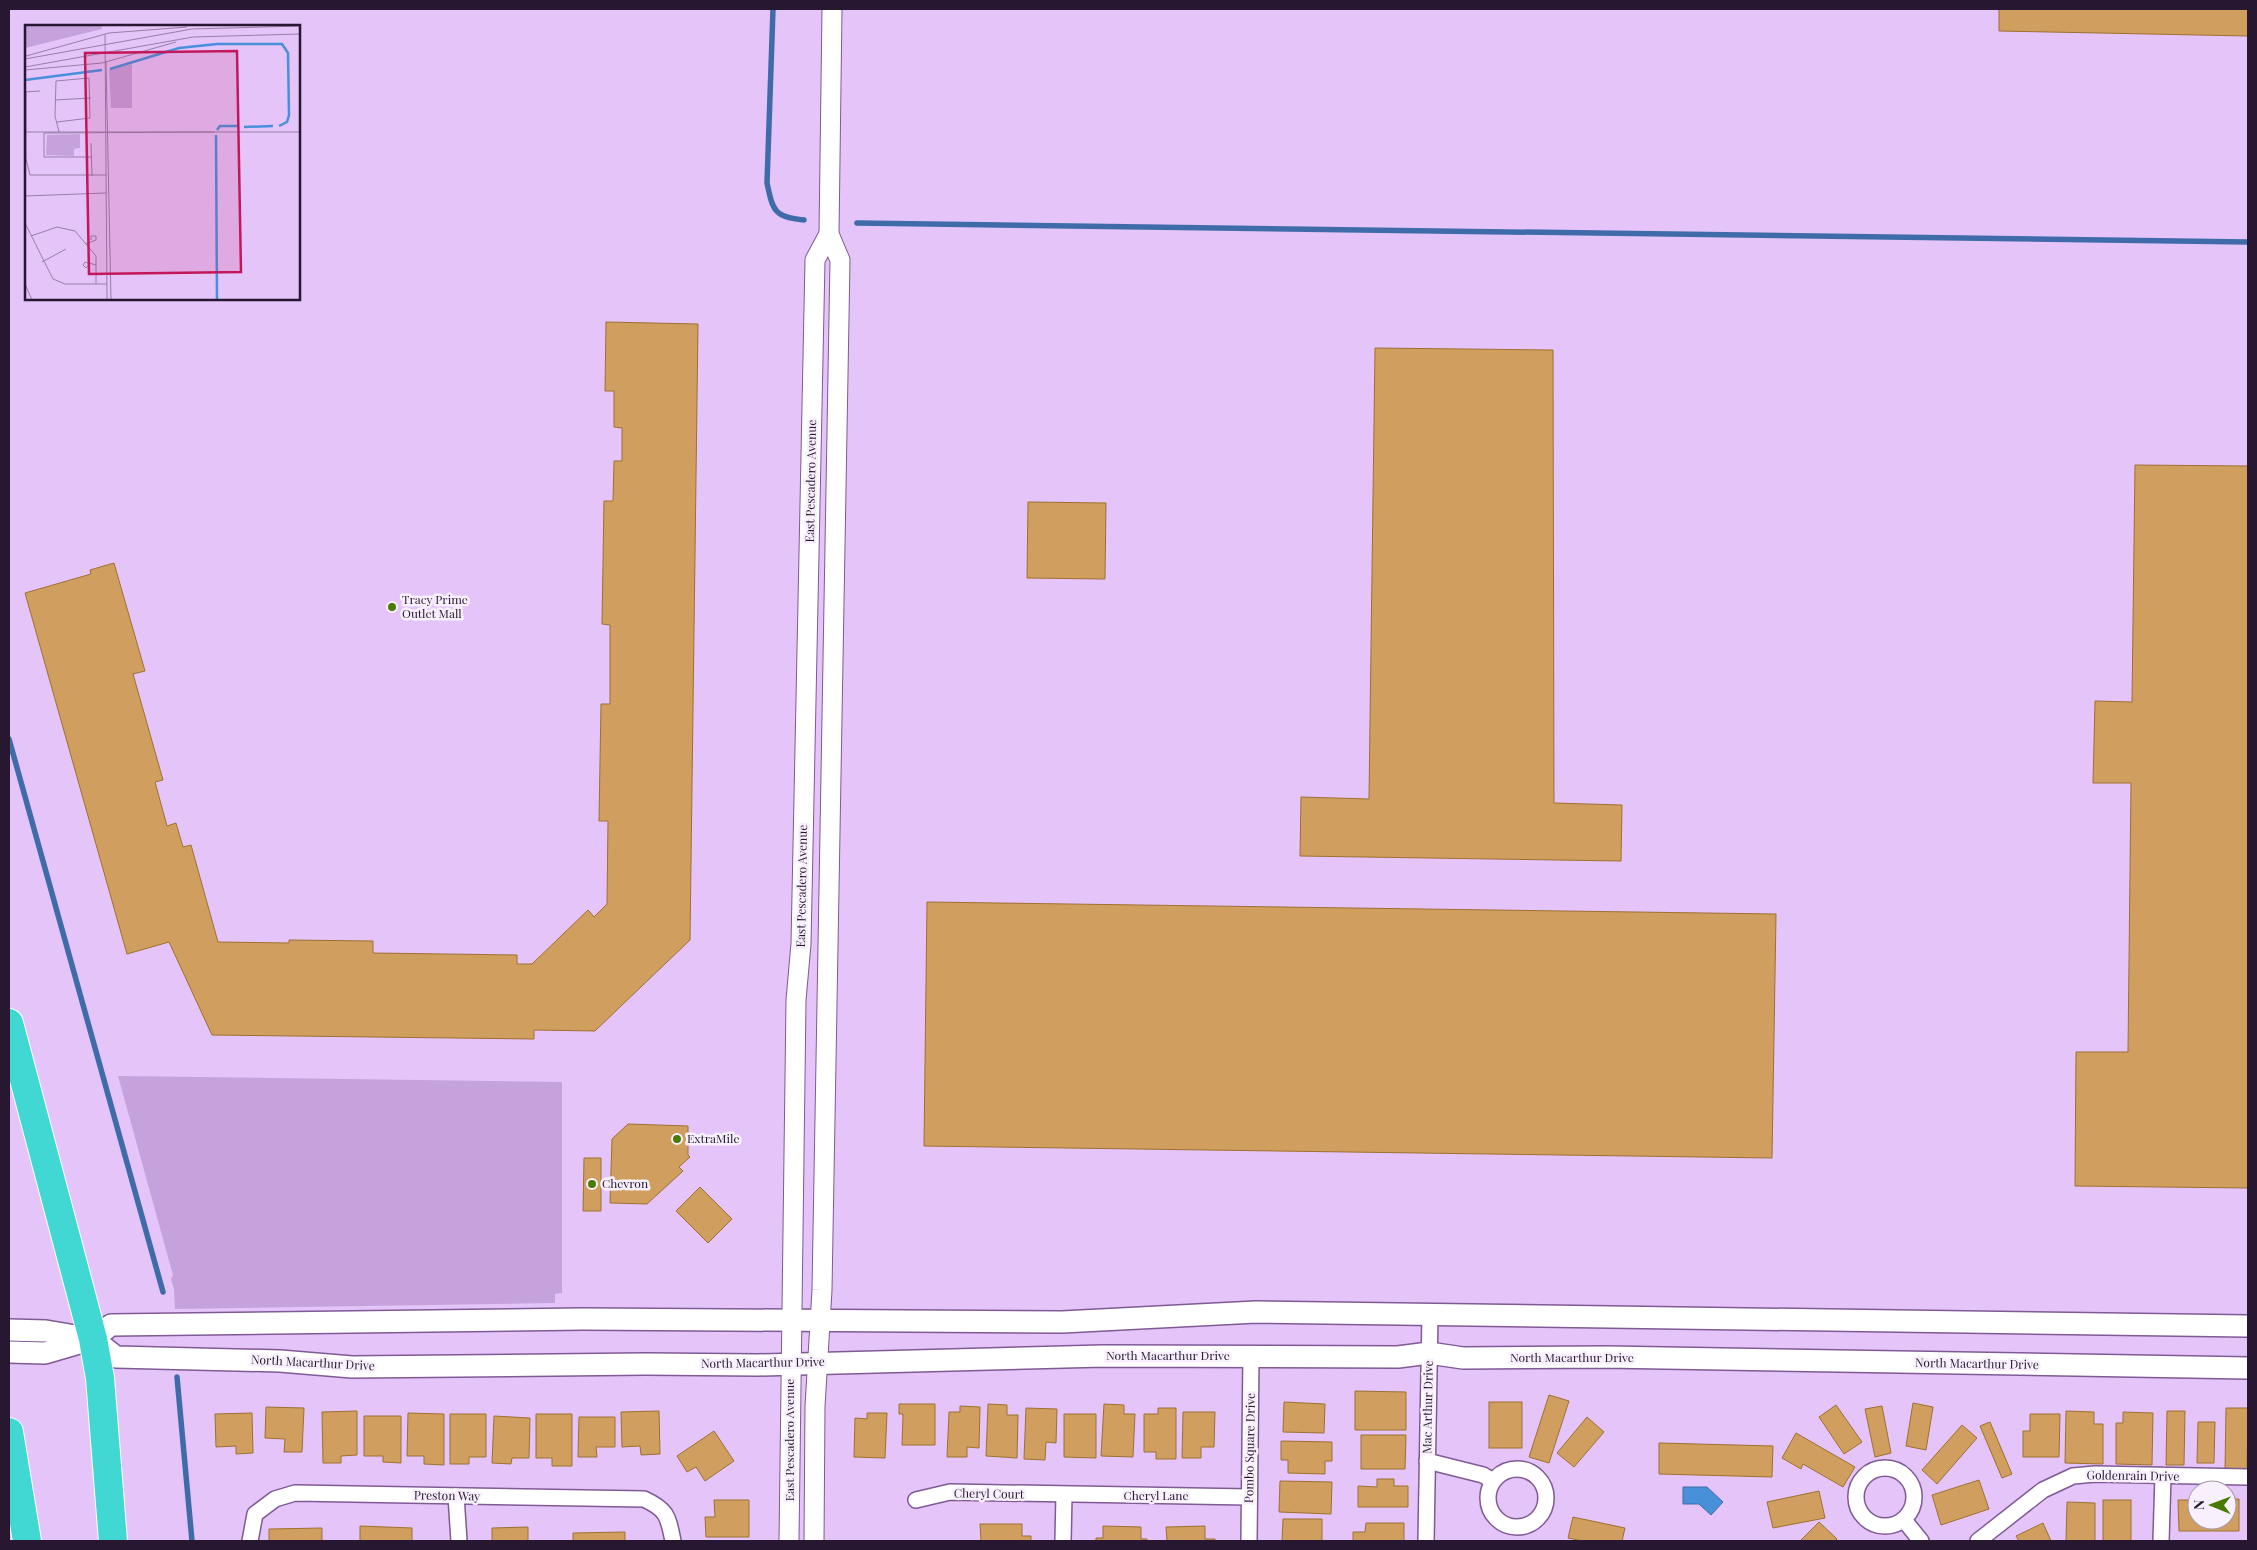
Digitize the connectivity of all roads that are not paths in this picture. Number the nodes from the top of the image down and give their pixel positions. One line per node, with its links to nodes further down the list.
1 (832, 9): 2 (street, East Pescadero Avenue)
2 (829, 234): 5 (street, East Pescadero Avenue); 6 (street, East Pescadero Avenue)
3 (9, 1023): 9 (highway)
4 (1430, 1315): 6 (main road); 7 (main road); 11 (street, Mac Arthur Drive)
5 (791, 1320): 6 (main road); 9 (main road); 14 (street, East Pescadero Avenue)
6 (820, 1321): 13 (street, East Pescadero Avenue)
7 (2248, 1326)
8 (9, 1330): 9 (main road, North Macarthur Drive)
9 (93, 1339): 10 (main road); 14 (main road, North Macarthur Drive); 27 (highway)
10 (9, 1352)
11 (1429, 1353): 12 (main road, North Macarthur Drive); 15 (main road, North Macarthur Drive); 17 (street, Mac Arthur Drive)
12 (1251, 1356): 13 (main road, North Macarthur Drive); 23 (street, Pombo Square Drive)
13 (818, 1363): 14 (main road, North Macarthur Drive); 32 (street, East Pescadero Avenue)
14 (790, 1364): 31 (street, East Pescadero Avenue)
15 (2248, 1368)
16 (9, 1432): 26 (highway)
17 (1427, 1461): 20 (street, Mac Arthur Drive); 35 (street, Mac Arthur Drive)
18 (2163, 1476): 19 (street, Goldenrain Drive); 37 (street, Goldenrain Drive); 38 (street)
19 (2248, 1477)
20 (1493, 1481)
21 (1064, 1495): 23 (street, Cheryl Lane); 24 (street, Cheryl Court); 33 (street)
22 (456, 1496): 28 (street, Preston Way); 29 (street); 30 (street, Preston Way)
23 (1250, 1497): 34 (street, Pombo Square Drive)
24 (916, 1500)
25 (1904, 1520): 36 (street)
26 (27, 1541)
27 (113, 1541)
28 (250, 1541)
29 (459, 1541)
30 (673, 1541)
31 (789, 1541)
32 (814, 1541)
33 (1063, 1541)
34 (1249, 1541)
35 (1426, 1541)
36 (1921, 1541)
37 (1978, 1541)
38 (2161, 1541)

